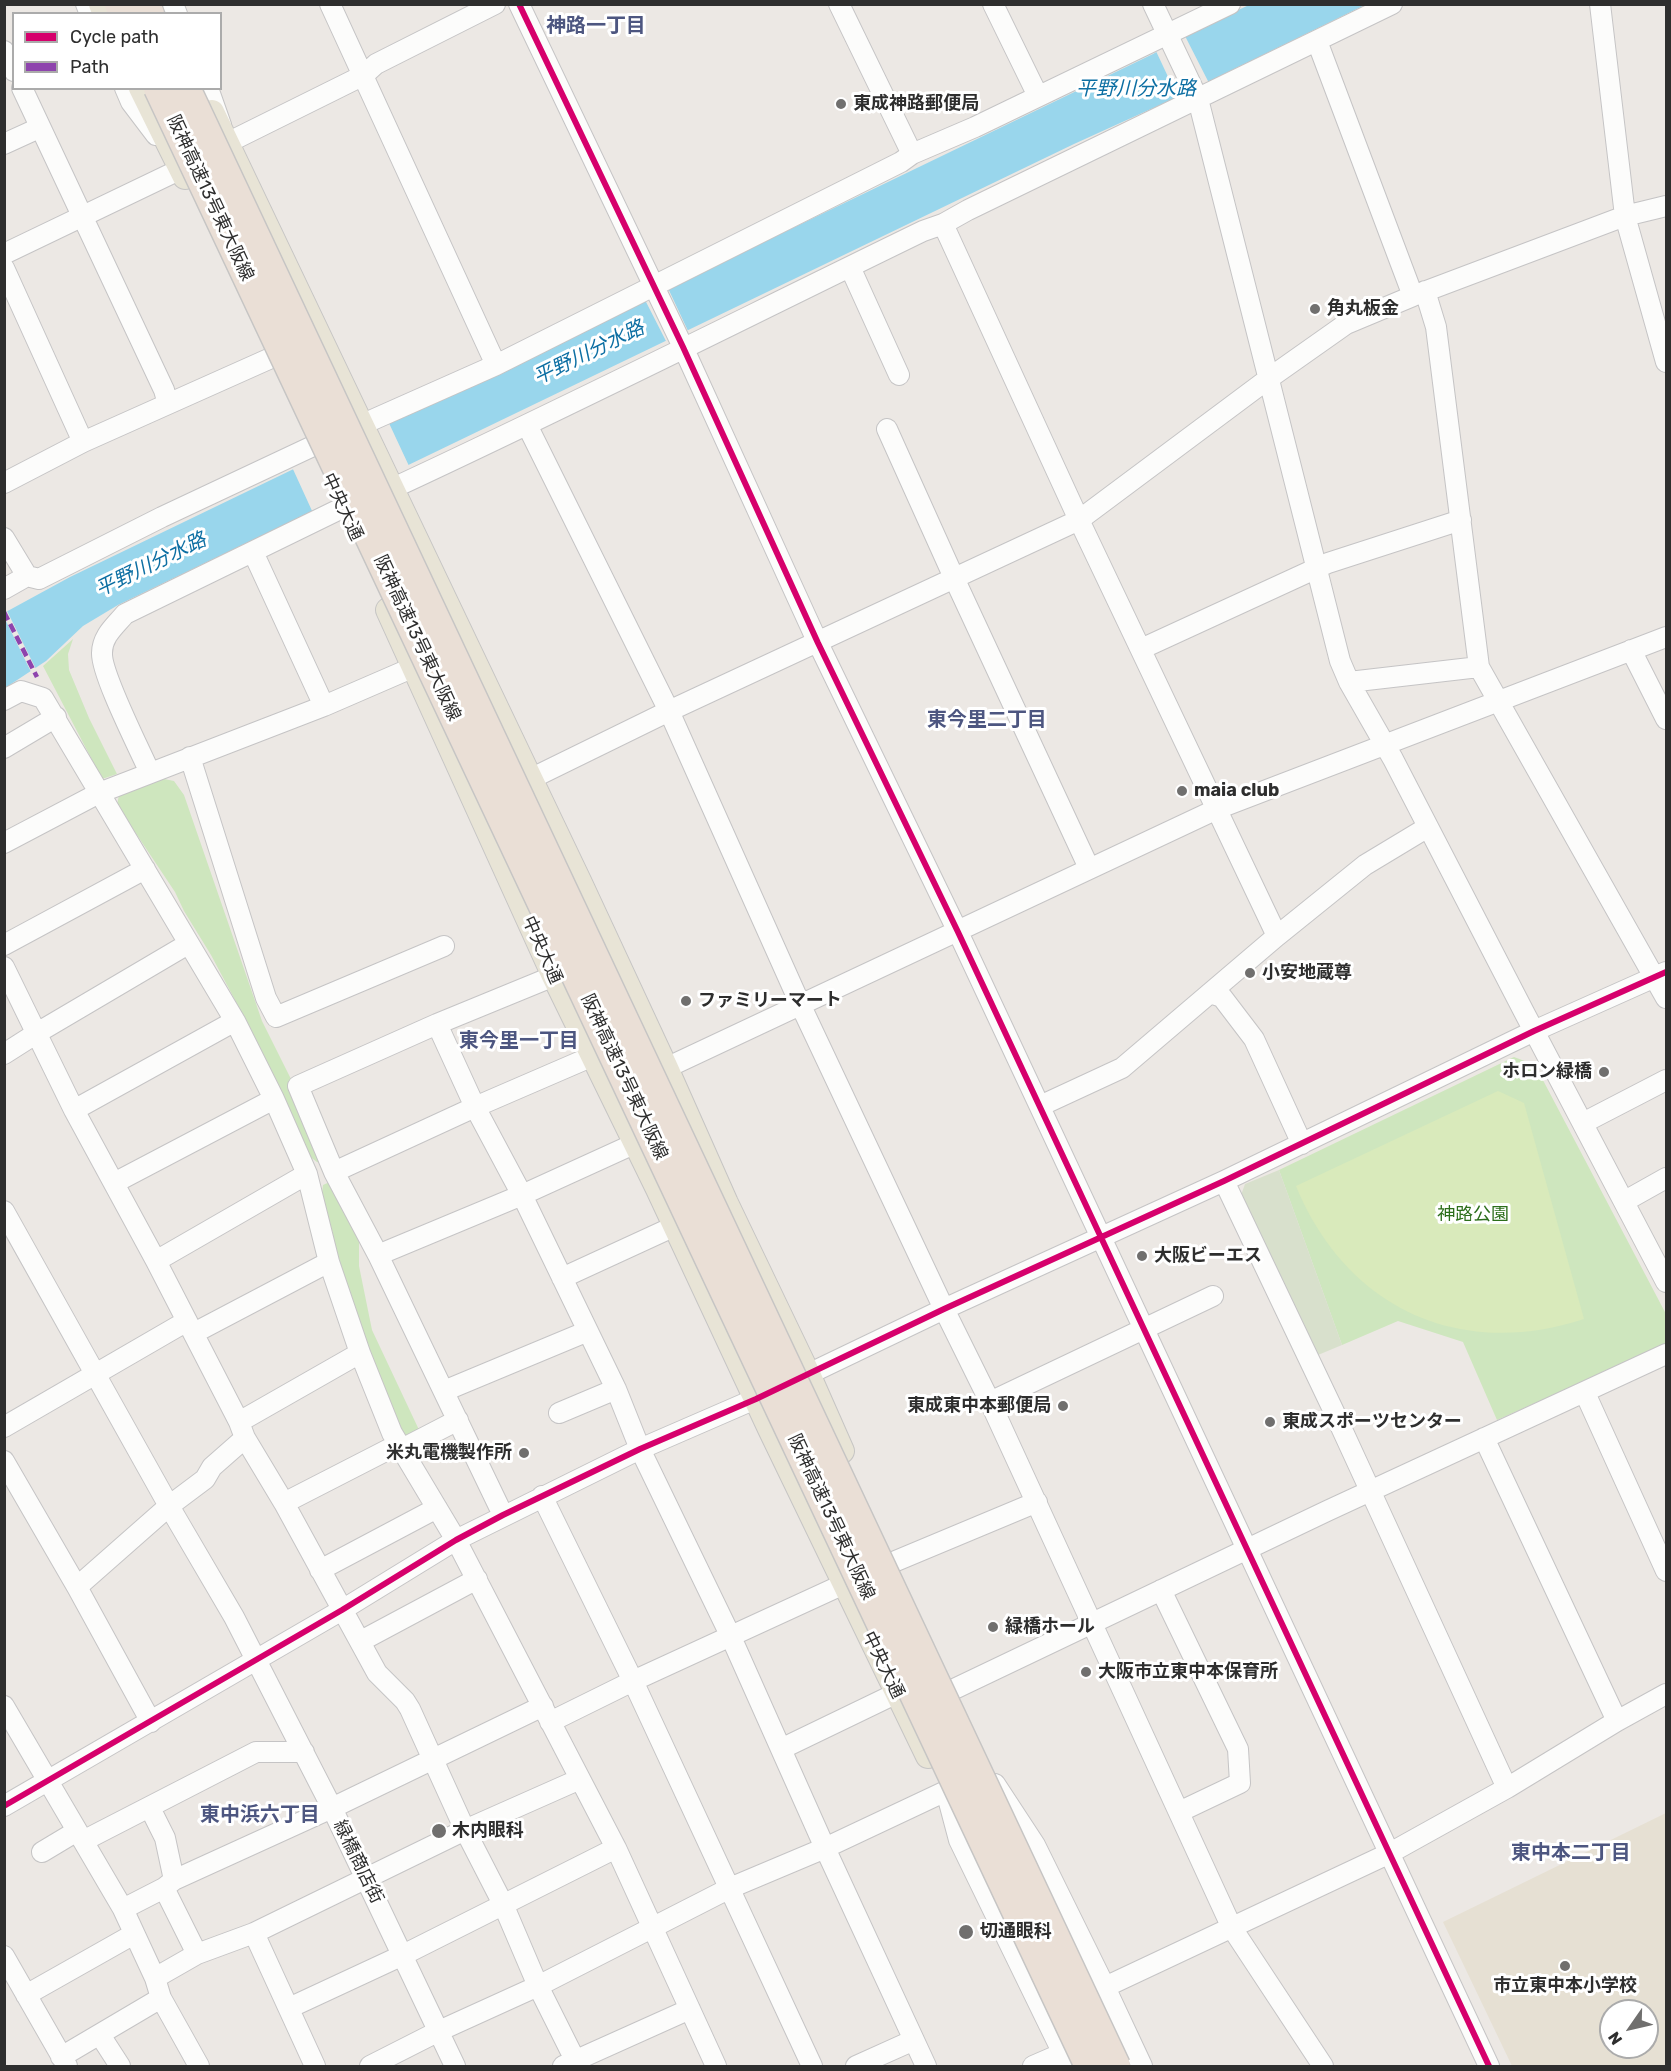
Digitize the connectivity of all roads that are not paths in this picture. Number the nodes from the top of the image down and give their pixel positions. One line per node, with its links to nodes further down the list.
1 (330, 4): 14 (street)
2 (495, 4): 14 (street)
3 (519, 4): 36 (street)
4 (839, 4): 27 (street)
5 (993, 4): 23 (street)
6 (1153, 4): 10 (street)
7 (1230, 4): 10 (street)
8 (1392, 4): 11 (street)
9 (1600, 4): 30 (street)
10 (1169, 38): 22 (street); 23 (street)
11 (1317, 41): 22 (street); 37 (street)
12 (4, 51): 13 (street)
13 (12, 67)
14 (364, 75): 25 (street); 41 (street)
15 (23, 90): 24 (street)
16 (126, 90): 28 (street)
17 (142, 90): 28 (main road, 中央大通)
18 (159, 90): 232 (highway, 阪神高速13号東大阪線, bridge)
19 (187, 90): 233 (highway, 阪神高速13号東大阪線, bridge)
20 (202, 90): 25 (main road)
21 (209, 90): 25 (street)
22 (1196, 94): 32 (street); 43 (street)
23 (1038, 96): 27 (street)
24 (39, 128): 26 (street); 31 (street)
25 (228, 143): 28 (street); 46 (main road)
26 (4, 144)
27 (912, 154): 36 (street)
28 (181, 169): 31 (street); 39 (main road, 中央大通)
29 (1666, 206): 30 (street)
30 (1625, 216): 37 (street); 40 (street)
31 (82, 217): 33 (street); 44 (street)
32 (943, 224): 34 (street); 53 (street)
33 (4, 254)
34 (850, 267): 38 (street); 42 (street)
35 (4, 268): 48 (street)
36 (655, 289): 38 (street); 41 (street)
37 (1419, 293): 43 (street); 54 (street)
38 (681, 343): 45 (street); 62 (street)
39 (271, 358): 44 (street); 49 (main road, 中央大通)
40 (1666, 362)
41 (496, 365): 46 (street)
42 (899, 375)
43 (1268, 379): 53 (street); 57 (street)
44 (168, 404): 48 (street)
45 (527, 426): 51 (street); 71 (street)
46 (363, 429): 51 (main road)
47 (887, 429): 59 (street)
48 (83, 442): 50 (street)
49 (315, 450): 52 (main road, 中央大通); 58 (street)
50 (4, 483)
51 (388, 483): 78 (main road)
52 (341, 504): 56 (street); 65 (main road, 中央大通)
53 (1079, 520): 59 (street); 63 (street)
54 (1461, 520): 57 (street); 66 (street)
55 (4, 538): 58 (street)
56 (253, 552): 70 (street); 77 (street)
57 (1316, 568): 63 (street); 67 (street)
58 (27, 576): 60 (street)
59 (954, 580): 62 (street); 84 (street)
60 (4, 589)
61 (1666, 637): 64 (street)
62 (818, 643): 71 (street); 86 (street)
63 (1141, 650): 81 (street)
64 (1631, 650): 69 (street); 73 (street)
65 (414, 667): 70 (street); 80 (main road, 中央大通)
66 (1479, 667): 67 (street); 69 (street)
67 (1349, 682): 74 (street)
68 (4, 700): 72 (street)
69 (1497, 700): 74 (street); 92 (street)
70 (324, 706): 76 (street)
71 (669, 711): 78 (street); 96 (street)
72 (56, 717): 75 (street); 79 (street)
73 (1666, 719)
74 (1385, 745): 81 (street); 82 (street)
75 (4, 748)
76 (190, 757): 77 (street); 90 (street)
77 (150, 773): 79 (street)
78 (529, 780): 80 (street); 103 (main road)
79 (99, 793): 83 (street); 85 (street)
80 (477, 804): 93 (main road, 中央大通)
81 (1217, 809): 84 (street); 87 (street)
82 (1428, 827): 87 (street); 99 (street)
83 (4, 843)
84 (1089, 868): 86 (street)
85 (145, 869): 88 (street); 89 (street)
86 (958, 932): 96 (street); 106 (street)
87 (1276, 936): 94 (street)
88 (188, 944): 97 (street); 100 (street)
89 (4, 945)
90 (444, 946)
91 (4, 967): 100 (street)
92 (1661, 975): 95 (street); 99 (street)
93 (554, 976): 98 (street); 102 (main road, 中央大通)
94 (1210, 993): 106 (street); 111 (street)
95 (1666, 998)
96 (801, 1006): 103 (street); 129 (street)
97 (235, 1022): 105 (street); 108 (street)
98 (437, 1024): 107 (street); 112 (street)
99 (1534, 1031): 109 (street); 111 (street)
100 (38, 1033): 101 (street); 108 (street)
101 (4, 1054)
102 (593, 1056): 107 (street); 110 (main road, 中央大通)
103 (666, 1068): 119 (main road)
104 (1666, 1080): 109 (street)
105 (274, 1098): 113 (street); 116 (street)
106 (1040, 1106): 122 (street)
107 (476, 1107): 112 (street); 117 (street)
108 (74, 1110): 116 (street)
109 (1582, 1123): 118 (street)
110 (636, 1143): 117 (street); 121 (main road, 中央大通)
111 (1302, 1144): 115 (street)
112 (334, 1172): 123 (street)
113 (307, 1174): 124 (street); 125 (street)
114 (1666, 1178): 118 (street)
115 (1224, 1181): 122 (street); 150 (street)
116 (114, 1183): 124 (street)
117 (522, 1195): 123 (street); 126 (street)
118 (1625, 1202): 127 (street)
119 (726, 1203): 121 (street); 136 (main road)
120 (4, 1211): 135 (street, 緑橋商店街)
121 (675, 1226): 126 (street); 140 (main road, 中央大通)
122 (1099, 1236): 129 (street); 131 (street)
123 (378, 1255): 138 (street)
124 (156, 1261): 130 (street)
125 (328, 1262): 130 (street); 133 (street)
126 (562, 1278): 132 (street)
127 (1666, 1282)
128 (1213, 1296): 131 (street)
129 (944, 1309): 136 (street); 141 (street)
130 (190, 1327): 135 (street); 145 (street)
131 (1144, 1330): 141 (street); 158 (street)
132 (588, 1331): 137 (street); 138 (street)
133 (360, 1353): 145 (street); 147 (street)
134 (1666, 1354): 139 (street)
135 (97, 1374): 144 (street); 154 (street, 緑橋商店街)
136 (808, 1374): 140 (street); 159 (main road)
137 (616, 1389): 142 (street); 148 (street)
138 (444, 1390): 143 (street)
139 (1585, 1393): 146 (street); 161 (street)
140 (756, 1399): 148 (street); 163 (main road, 中央大通)
141 (990, 1402): 152 (street)
142 (559, 1413)
143 (458, 1420): 147 (street); 156 (street)
144 (4, 1427)
145 (242, 1430): 153 (street); 154 (street)
146 (1484, 1438): 150 (street); 177 (street)
147 (400, 1447): 153 (street); 155 (street)
148 (640, 1449): 151 (street); 168 (street)
149 (4, 1461): 164 (street)
150 (1370, 1491): 158 (street); 185 (street)
151 (542, 1496): 156 (street); 171 (street)
152 (1036, 1502): 159 (street); 167 (street)
153 (284, 1503): 160 (street)
154 (169, 1506): 164 (street); 170 (street, 緑橋商店街)
155 (436, 1508): 157 (street); 160 (street)
156 (503, 1515): 157 (street)
157 (456, 1540): 162 (street); 166 (street)
158 (1246, 1550): 165 (street); 196 (street)
159 (891, 1563): 172 (main road)
160 (320, 1570): 166 (street)
161 (1666, 1571)
162 (477, 1580): 169 (street); 176 (street)
163 (844, 1584): 168 (street); 173 (main road, 中央大通)
164 (77, 1587): 178 (street)
165 (1161, 1590): 167 (street); 190 (street)
166 (342, 1610): 169 (street); 170 (street)
167 (1092, 1623): 172 (street); 190 (street)
168 (731, 1637): 171 (street); 179 (street)
169 (361, 1641): 181 (street)
170 (256, 1660): 178 (street); 180 (street, 緑橋商店街)
171 (633, 1681): 176 (street); 199 (street)
172 (950, 1691): 182 (main road)
173 (897, 1693): 179 (street); 186 (main road, 中央大通)
174 (1666, 1694): 177 (street)
175 (4, 1706): 184 (street)
176 (546, 1714): 181 (street); 183 (street)
177 (1617, 1721): 185 (street)
178 (151, 1722): 184 (street)
179 (781, 1749): 194 (street)
180 (304, 1752): 188 (street); 189 (street, 緑橋商店街)
181 (432, 1759): 189 (street); 191 (street)
182 (987, 1772): 211 (street); 234 (main road)
183 (580, 1779): 191 (street); 193 (street)
184 (49, 1780): 187 (street); 192 (street)
185 (1507, 1788): 196 (street)
186 (946, 1791): 194 (street); 220 (main road, 中央大通); 220 (street)
187 (4, 1806)
188 (150, 1808): 192 (street); 198 (street)
189 (332, 1808): 197 (street, 緑橋商店街); 198 (street)
190 (1179, 1812): 203 (street)
191 (465, 1830): 197 (street); 200 (street)
192 (80, 1836): 195 (street); 201 (street)
193 (616, 1848): 200 (street); 202 (street)
194 (825, 1848): 199 (street); 218 (street)
195 (42, 1852)
196 (1390, 1853): 203 (street); 237 (street)
197 (366, 1878): 204 (street); 207 (street, 緑橋商店街)
198 (169, 1884): 201 (street); 206 (street)
199 (730, 1888): 202 (street); 228 (street)
200 (503, 1904): 207 (street); 210 (street)
201 (123, 1909): 205 (street)
202 (654, 1927): 210 (street); 215 (street)
203 (1232, 1928): 211 (street); 236 (street)
204 (254, 1933): 206 (street); 214 (street)
205 (134, 1934): 209 (street); 212 (street)
206 (197, 1954): 209 (street)
207 (403, 1955): 214 (street); 216 (street, 緑橋商店街)
208 (4, 1956): 212 (street)
209 (155, 1978): 213 (street)
210 (538, 1986): 216 (street); 221 (street)
211 (1105, 1987): 235 (street)
212 (26, 1995): 219 (street)
213 (161, 1998): 217 (street); 223 (street)
214 (289, 2008): 224 (street)
215 (690, 2009): 221 (street); 227 (street)
216 (439, 2031): 225 (street); 226 (street, 緑橋商店街)
217 (100, 2035): 219 (street); 222 (street)
218 (914, 2040): 229 (street); 230 (street)
219 (64, 2062)
220 (1070, 2062): 231 (street)
221 (572, 2065)
222 (120, 2067)
223 (199, 2067)
224 (315, 2067)
225 (370, 2067)
226 (455, 2067)
227 (716, 2067)
228 (812, 2067)
229 (856, 2067)
230 (926, 2067)
231 (1033, 2067)
232 (1089, 2067)
233 (1116, 2067)
234 (1125, 2067)
235 (1142, 2067)
236 (1323, 2067)
237 (1490, 2067)

